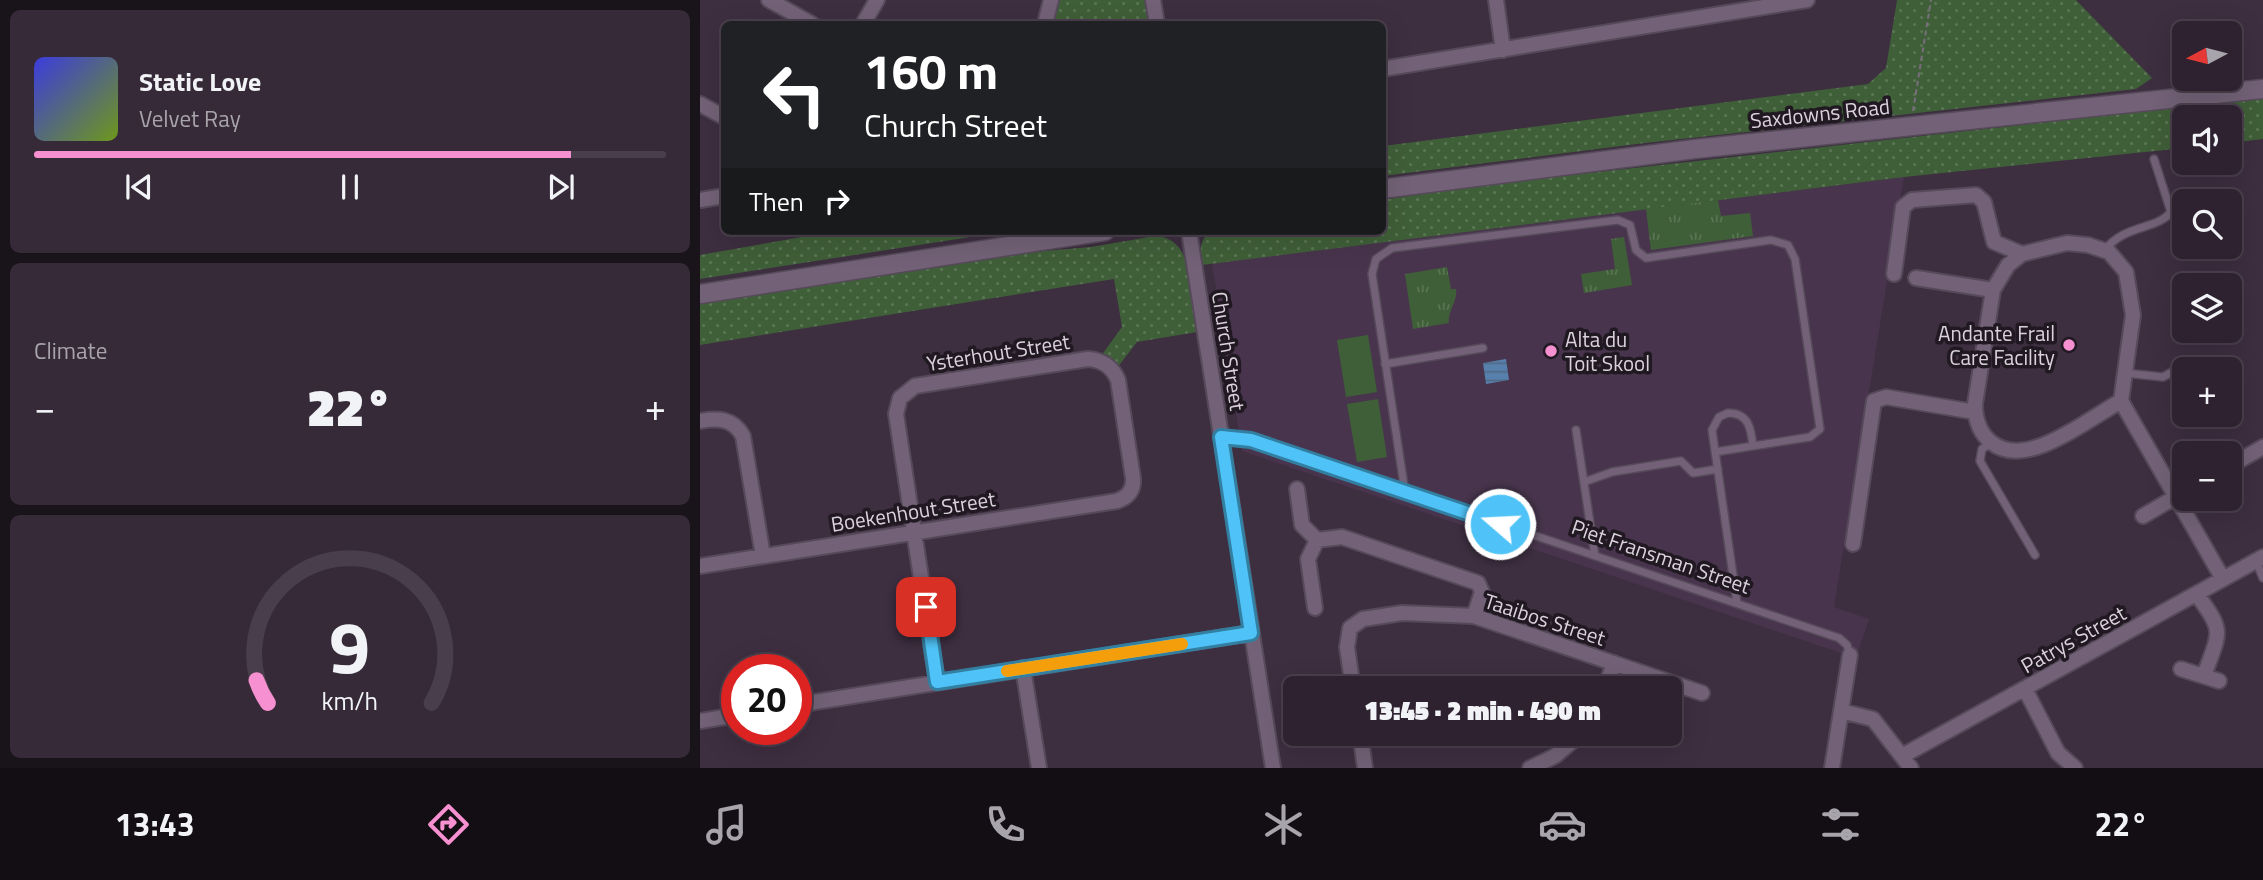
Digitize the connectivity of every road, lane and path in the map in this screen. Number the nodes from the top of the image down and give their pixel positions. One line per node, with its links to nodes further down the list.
1 (769, 0): 8 (street)
2 (877, 0): 9 (street)
3 (1051, 0): 10 (street)
4 (1153, 0): 11 (street)
5 (1496, 0): 12 (street)
6 (1807, 0): 12 (street)
7 (1931, 0): 17 (path)
8 (807, 21)
9 (865, 21)
10 (1046, 21)
11 (1156, 21)
12 (1503, 50): 13 (street)
13 (1386, 68)
14 (2263, 89): 17 (street, Saxdowns Road)
15 (700, 104): 16 (street)
16 (721, 115)
17 (1911, 126): 19 (street, Saxdowns Road)
18 (2154, 159): 24 (lane)
19 (1386, 189)
20 (721, 196): 21 (street)
21 (700, 200)
22 (1079, 235): 29 (street)
23 (1190, 235): 38 (street, Church Street)
24 (2105, 250): 25 (street); 33 (street)
25 (2022, 254): 26 (street); 28 (street)
26 (1894, 274)
27 (1916, 278): 28 (street)
28 (1993, 290): 35 (street)
29 (700, 294)
30 (1483, 348): 31 (lane)
31 (1385, 364): 40 (lane); 48 (lane)
32 (2172, 372): 33 (lane)
33 (2125, 373): 34 (street)
34 (2121, 401): 39 (street); 45 (street)
35 (1975, 412): 39 (street); 55 (street)
36 (700, 421): 57 (street)
37 (1576, 430): 46 (lane)
38 (1221, 437): 48 (lane, Piet Fransman Street); 67 (street, Church Street)
39 (1992, 443): 56 (lane)
40 (1753, 446): 42 (lane); 42 (lane)
41 (2263, 447): 43 (street)
42 (1715, 452): 44 (lane)
43 (2242, 459)
44 (1718, 470): 46 (lane); 64 (lane)
45 (2172, 481)
46 (1584, 482): 58 (lane)
47 (1297, 489): 54 (street)
48 (1405, 492): 58 (lane, Piet Fransman Street)
49 (1130, 493): 53 (street, Boekenhout Street); 53 (street, Ysterhout Street)
50 (2172, 499): 52 (street)
51 (2189, 511): 62 (street)
52 (2143, 516)
53 (914, 532): 57 (street, Boekenhout Street); 76 (street)
54 (1317, 540): 65 (street); 66 (street)
55 (1853, 544)
56 (2035, 555)
57 (763, 556): 60 (street, Boekenhout Street)
58 (1595, 556): 64 (lane, Piet Fransman Street)
59 (2260, 559): 61 (lane); 62 (street, Patrys Street)
60 (700, 566)
61 (2263, 578)
62 (2223, 579): 63 (street, Patrys Street)
63 (2197, 595): 74 (street); 77 (street, Patrys Street)
64 (1737, 603): 68 (lane, Piet Fransman Street)
65 (1315, 608)
66 (1474, 617): 69 (street, Taaibos Street); 72 (street, Taaibos Street)
67 (1251, 633): 70 (street); 87 (street, Church Street)
68 (1850, 655): 80 (street, Piet Fransman Street)
69 (1614, 663): 73 (street); 78 (street, Taaibos Street)
70 (1023, 668): 76 (street); 86 (street)
71 (2181, 669): 74 (street)
72 (1352, 676)
73 (1609, 676)
74 (2204, 676): 75 (street)
75 (2219, 681)
76 (937, 682): 79 (street)
77 (2025, 689): 85 (street, Patrys Street); 91 (street)
78 (1702, 693)
79 (812, 702)
80 (1842, 711): 85 (street); 90 (street, Piet Fransman Street)
81 (721, 718): 82 (street)
82 (700, 721)
83 (1362, 746): 88 (street)
84 (1567, 746): 89 (street)
85 (1906, 762)
86 (1039, 768)
87 (1273, 768)
88 (1365, 768)
89 (1530, 768)
90 (1832, 768)
91 (2075, 768)

